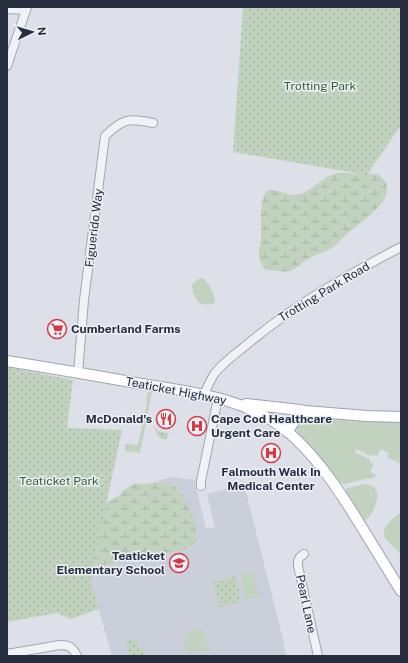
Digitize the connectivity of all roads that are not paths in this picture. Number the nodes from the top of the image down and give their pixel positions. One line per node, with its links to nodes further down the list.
1 (7, 9): 2 (street)
2 (26, 9): 3 (street)
3 (7, 66)
4 (153, 123): 7 (street, Figuerido Way)
5 (401, 247): 8 (street, Trotting Park Road)
6 (7, 361): 7 (main road, Teaticket Highway)
7 (78, 373): 8 (main road, Teaticket Highway)
8 (204, 395): 9 (main road, Teaticket Highway)
9 (218, 398): 10 (main road, Teaticket Highway); 16 (street)
10 (230, 401): 11 (main road); 14 (main road, Teaticket Highway)
11 (291, 409): 12 (main road); 14 (main road)
12 (305, 411): 13 (main road); 15 (main road)
13 (401, 417)
14 (278, 425): 15 (main road, Teaticket Highway)
15 (287, 432): 18 (main road, Teaticket Highway)
16 (201, 486)
17 (304, 554): 21 (street, Pearl Lane)
18 (401, 591)
19 (7, 654): 20 (street)
20 (77, 656)
21 (318, 656)

